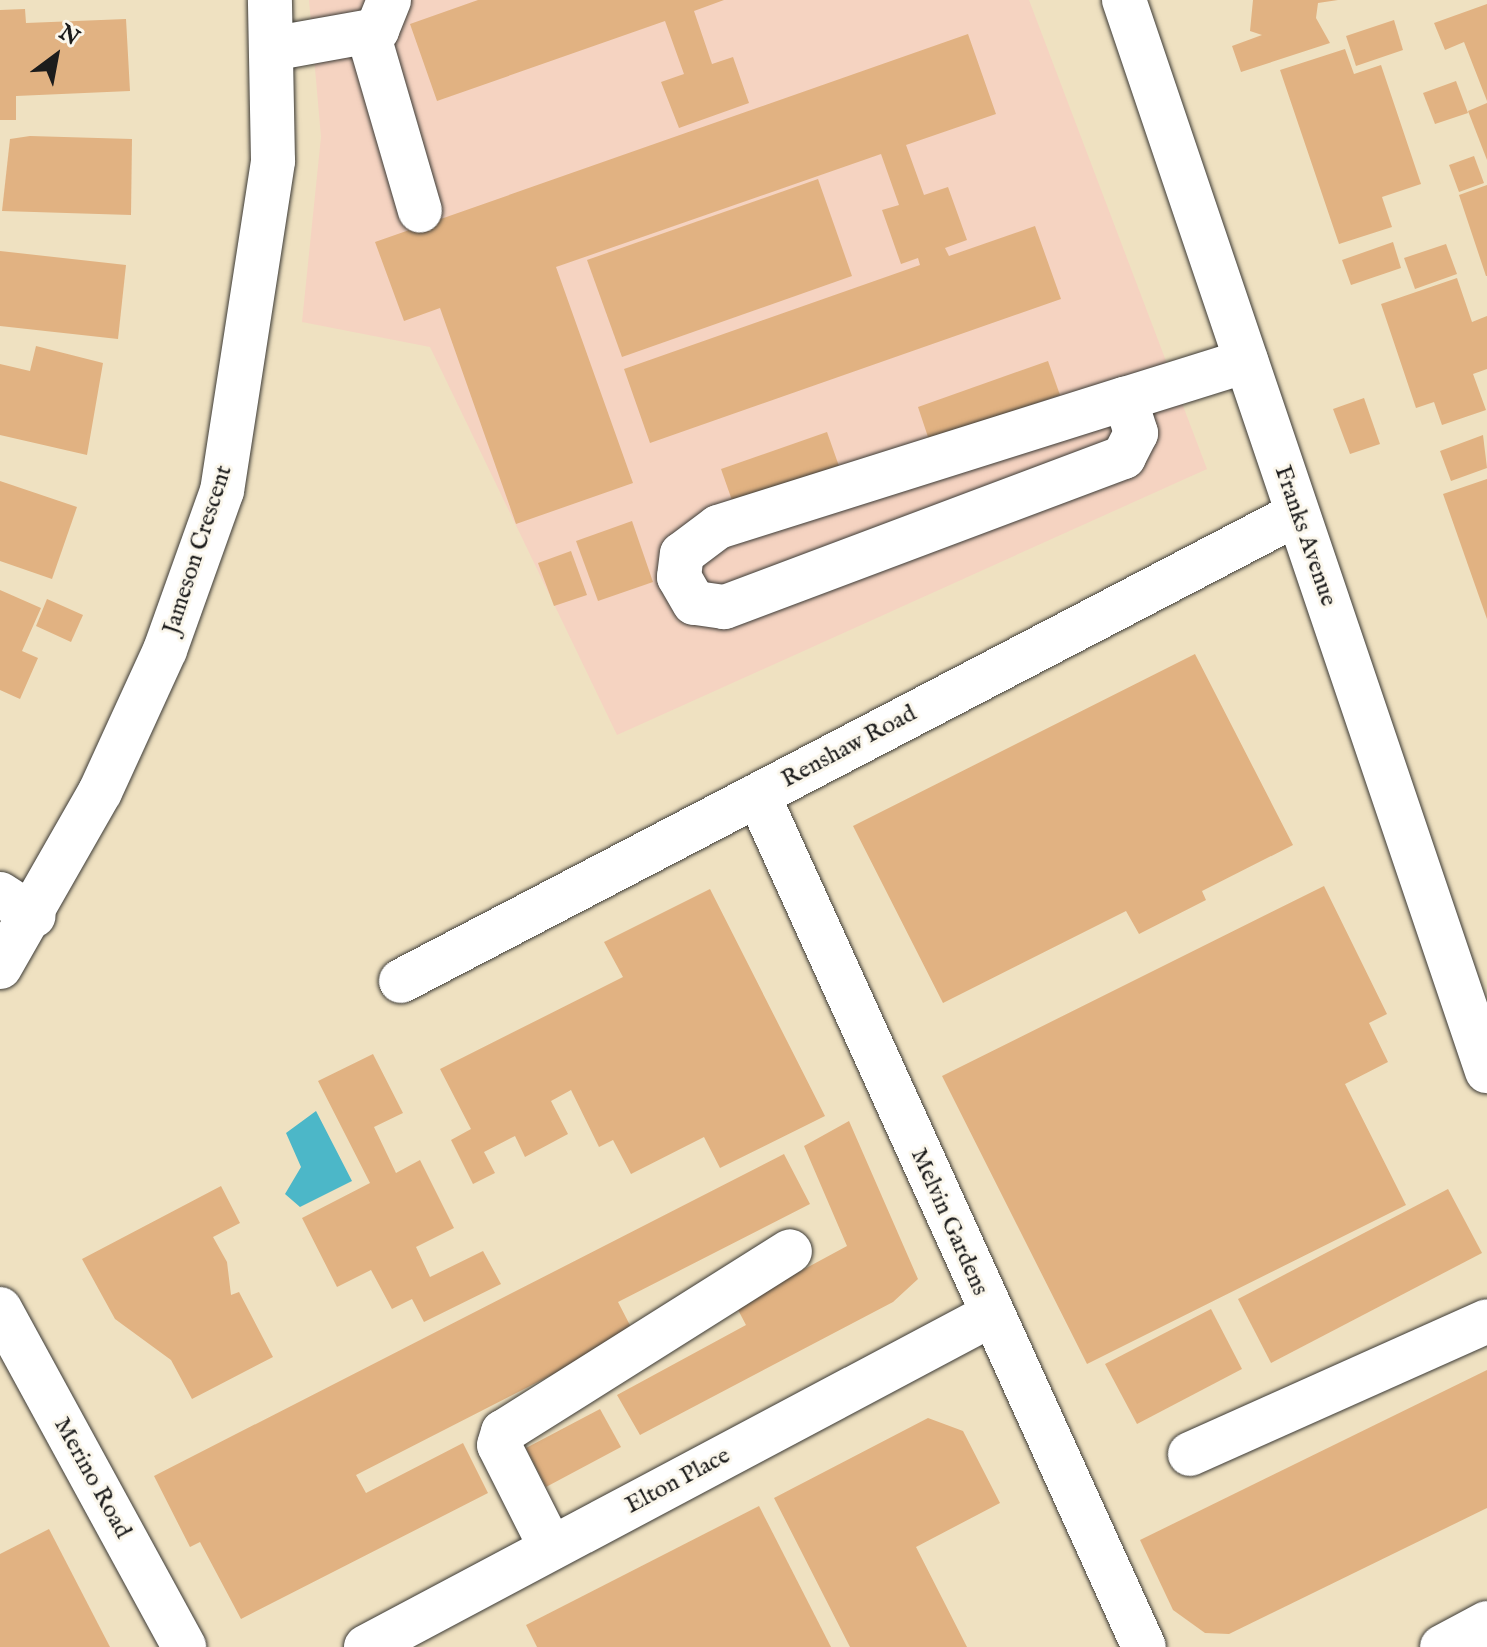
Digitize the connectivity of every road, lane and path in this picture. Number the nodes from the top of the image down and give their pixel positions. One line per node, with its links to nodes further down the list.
1 (270, 0): 4 (street, Jameson Crescent)
2 (1124, 0): 6 (street, Franks Avenue)
3 (378, 17): 4 (street); 5 (street)
4 (271, 49): 10 (street, Jameson Crescent)
5 (420, 211)
6 (1246, 361): 7 (street); 8 (street, Franks Avenue)
7 (1125, 399): 7 (street)
8 (1297, 514): 9 (street, Renshaw Road); 13 (street, Franks Avenue)
9 (758, 795): 12 (street, Renshaw Road); 17 (street, Melvin Gardens)
10 (17, 905): 11 (street, Jameson Crescent)
11 (0, 967)
12 (401, 981)
13 (1475, 999): 14 (street, Franks Avenue)
14 (1487, 1071)
15 (790, 1251): 20 (street)
16 (0, 1309): 22 (street, Merino Road)
17 (991, 1315): 20 (street, Elton Place); 24 (street, Melvin Gardens)
18 (1487, 1321): 19 (street)
19 (1190, 1454)
20 (551, 1548): 23 (street, Elton Place)
21 (1487, 1623): 25 (street)
22 (184, 1647)
23 (366, 1647)
24 (1144, 1647)
25 (1442, 1647)

